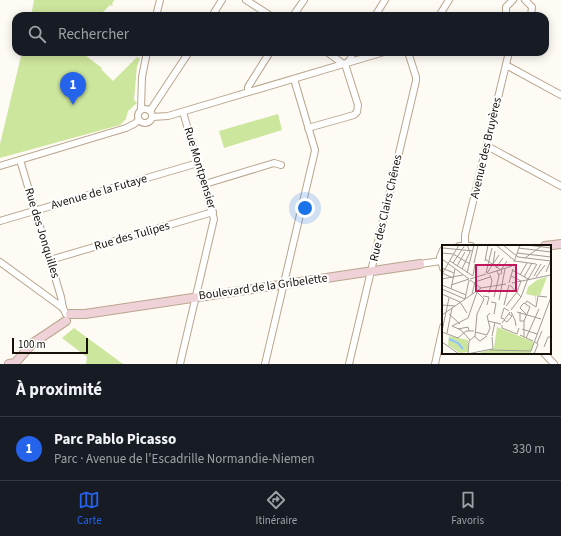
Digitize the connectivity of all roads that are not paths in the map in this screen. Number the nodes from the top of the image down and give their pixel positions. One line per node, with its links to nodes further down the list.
1 (160, 0): 10 (street)
2 (222, 0): 11 (street)
3 (246, 0): 12 (street)
4 (304, 0): 13 (street)
5 (386, 0): 14 (street)
6 (449, 0): 15 (street)
7 (535, 0): 9 (street)
8 (508, 1): 16 (street)
9 (527, 2): 17 (street)
10 (157, 12)
11 (214, 12)
12 (265, 12)
13 (296, 12)
14 (378, 12)
15 (442, 12)
16 (506, 12)
17 (532, 12)
18 (146, 56): 31 (street)
19 (187, 56): 33 (street)
20 (267, 56): 29 (street)
21 (332, 56): 26 (street)
22 (351, 56): 26 (street)
23 (371, 56): 26 (street)
24 (409, 56): 55 (street, Rue des Clairs Chênes)
25 (508, 56): 27 (street, Avenue des Bruyères)
26 (345, 64): 28 (street); 35 (street)
27 (506, 65): 30 (street); 36 (street, Avenue des Bruyères)
28 (294, 78): 29 (street); 35 (street)
29 (248, 92): 32 (street)
30 (561, 95)
31 (141, 109): 33 (street); 34 (street)
32 (183, 112): 33 (street); 38 (street, Rue Montpensier)
33 (151, 114): 34 (street)
34 (139, 120): 37 (street)
35 (308, 128): 56 (street)
36 (487, 146): 42 (street); 47 (street, Avenue des Bruyères)
37 (20, 160): 40 (street); 43 (street, Rue des Jonquilles)
38 (198, 163): 41 (street, Rue Montpensier); 43 (street, Avenue de la Futaye)
39 (281, 165): 41 (street)
40 (0, 166)
41 (205, 184): 44 (street, Rue Montpensier)
42 (561, 186)
43 (36, 211): 45 (street, Avenue de la Futaye); 50 (street, Rue des Jonquilles)
44 (213, 212): 50 (street, Rue des Tulipes); 57 (street, Rue Montpensier)
45 (0, 221)
46 (561, 244): 48 (main road)
47 (465, 245)
48 (551, 245)
49 (442, 252): 51 (street)
50 (50, 260): 58 (street, Rue des Jonquilles)
51 (441, 261): 53 (street, Boulevard de la Gribelette); 54 (street)
52 (0, 262): 58 (street)
53 (420, 264): 55 (main road, Boulevard de la Gribelette)
54 (442, 264)
55 (371, 271): 56 (main road, Boulevard de la Gribelette); 64 (street, Rue des Clairs Chênes)
56 (284, 284): 57 (main road, Boulevard de la Gribelette); 63 (street)
57 (196, 297): 58 (main road, Boulevard de la Gribelette); 62 (street, Rue Montpensier)
58 (67, 315): 61 (main road, Boulevard de la Gribelette)
59 (442, 331): 65 (street)
60 (545, 354): 66 (street)
61 (16, 364)
62 (180, 364)
63 (265, 364)
64 (349, 364)
65 (434, 364)
66 (554, 364)

